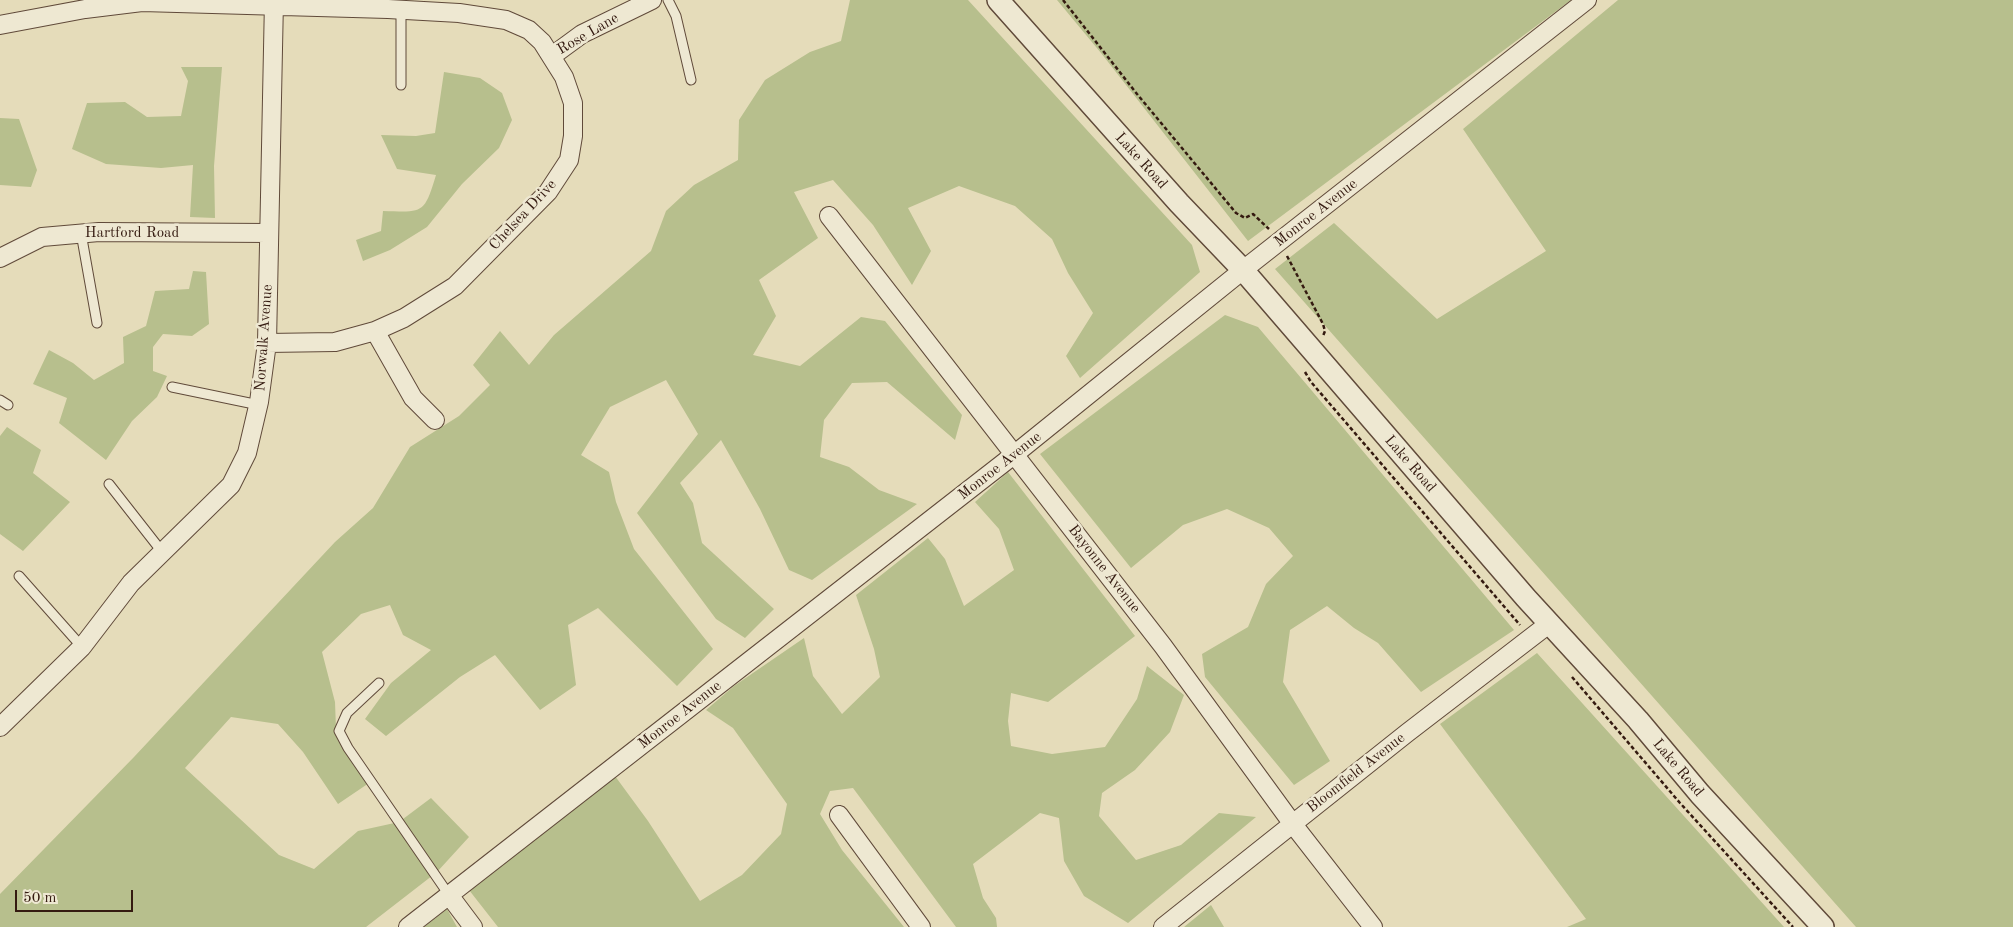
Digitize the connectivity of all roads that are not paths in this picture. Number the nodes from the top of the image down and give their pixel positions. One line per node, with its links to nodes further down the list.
1 (652, 0): 10 (street, Rose Lane)
2 (668, 0): 11 (lane)
3 (998, 0): 9 (street, Lake Road)
4 (1015, 0): 9 (street)
5 (1587, 0): 17 (street, Monroe Avenue)
6 (274, 3): 7 (street, Chelsea Drive); 8 (street, Chelsea Drive); 15 (street, Norwalk Avenue)
7 (401, 10): 10 (street, Chelsea Drive); 12 (lane)
8 (0, 25)
9 (1025, 31): 17 (street, Lake Road)
10 (552, 56): 19 (street, Chelsea Drive)
11 (690, 80)
12 (401, 85)
13 (829, 216): 24 (street, Bayonne Avenue)
14 (81, 233): 15 (street, Hartford Road); 16 (street, Hartford Road); 18 (lane)
15 (269, 233): 20 (street, Norwalk Avenue)
16 (0, 258)
17 (1243, 270): 24 (street, Monroe Avenue); 28 (street, Lake Road)
18 (97, 324)
19 (375, 331): 20 (street, Chelsea Drive); 23 (street)
20 (267, 343): 22 (street, Norwalk Avenue)
21 (172, 387): 22 (lane)
22 (258, 405): 26 (street, Norwalk Avenue)
23 (435, 420)
24 (1015, 454): 33 (street, Bayonne Avenue); 34 (street, Monroe Avenue)
25 (109, 484): 26 (lane)
26 (163, 553): 29 (street, Norwalk Avenue)
27 (19, 576): 29 (lane)
28 (1550, 622): 33 (street, Bloomfield Avenue); 40 (street, Lake Road)
29 (82, 647): 31 (street, Norwalk Avenue)
30 (379, 683): 34 (lane)
31 (0, 727)
32 (839, 815): 37 (street)
33 (1292, 823): 38 (street, Bloomfield Avenue); 39 (street, Bayonne Avenue)
34 (449, 895): 35 (street, Monroe Avenue); 36 (street)
35 (408, 927)
36 (473, 927)
37 (921, 927)
38 (1164, 927)
39 (1373, 927)
40 (1823, 927)

